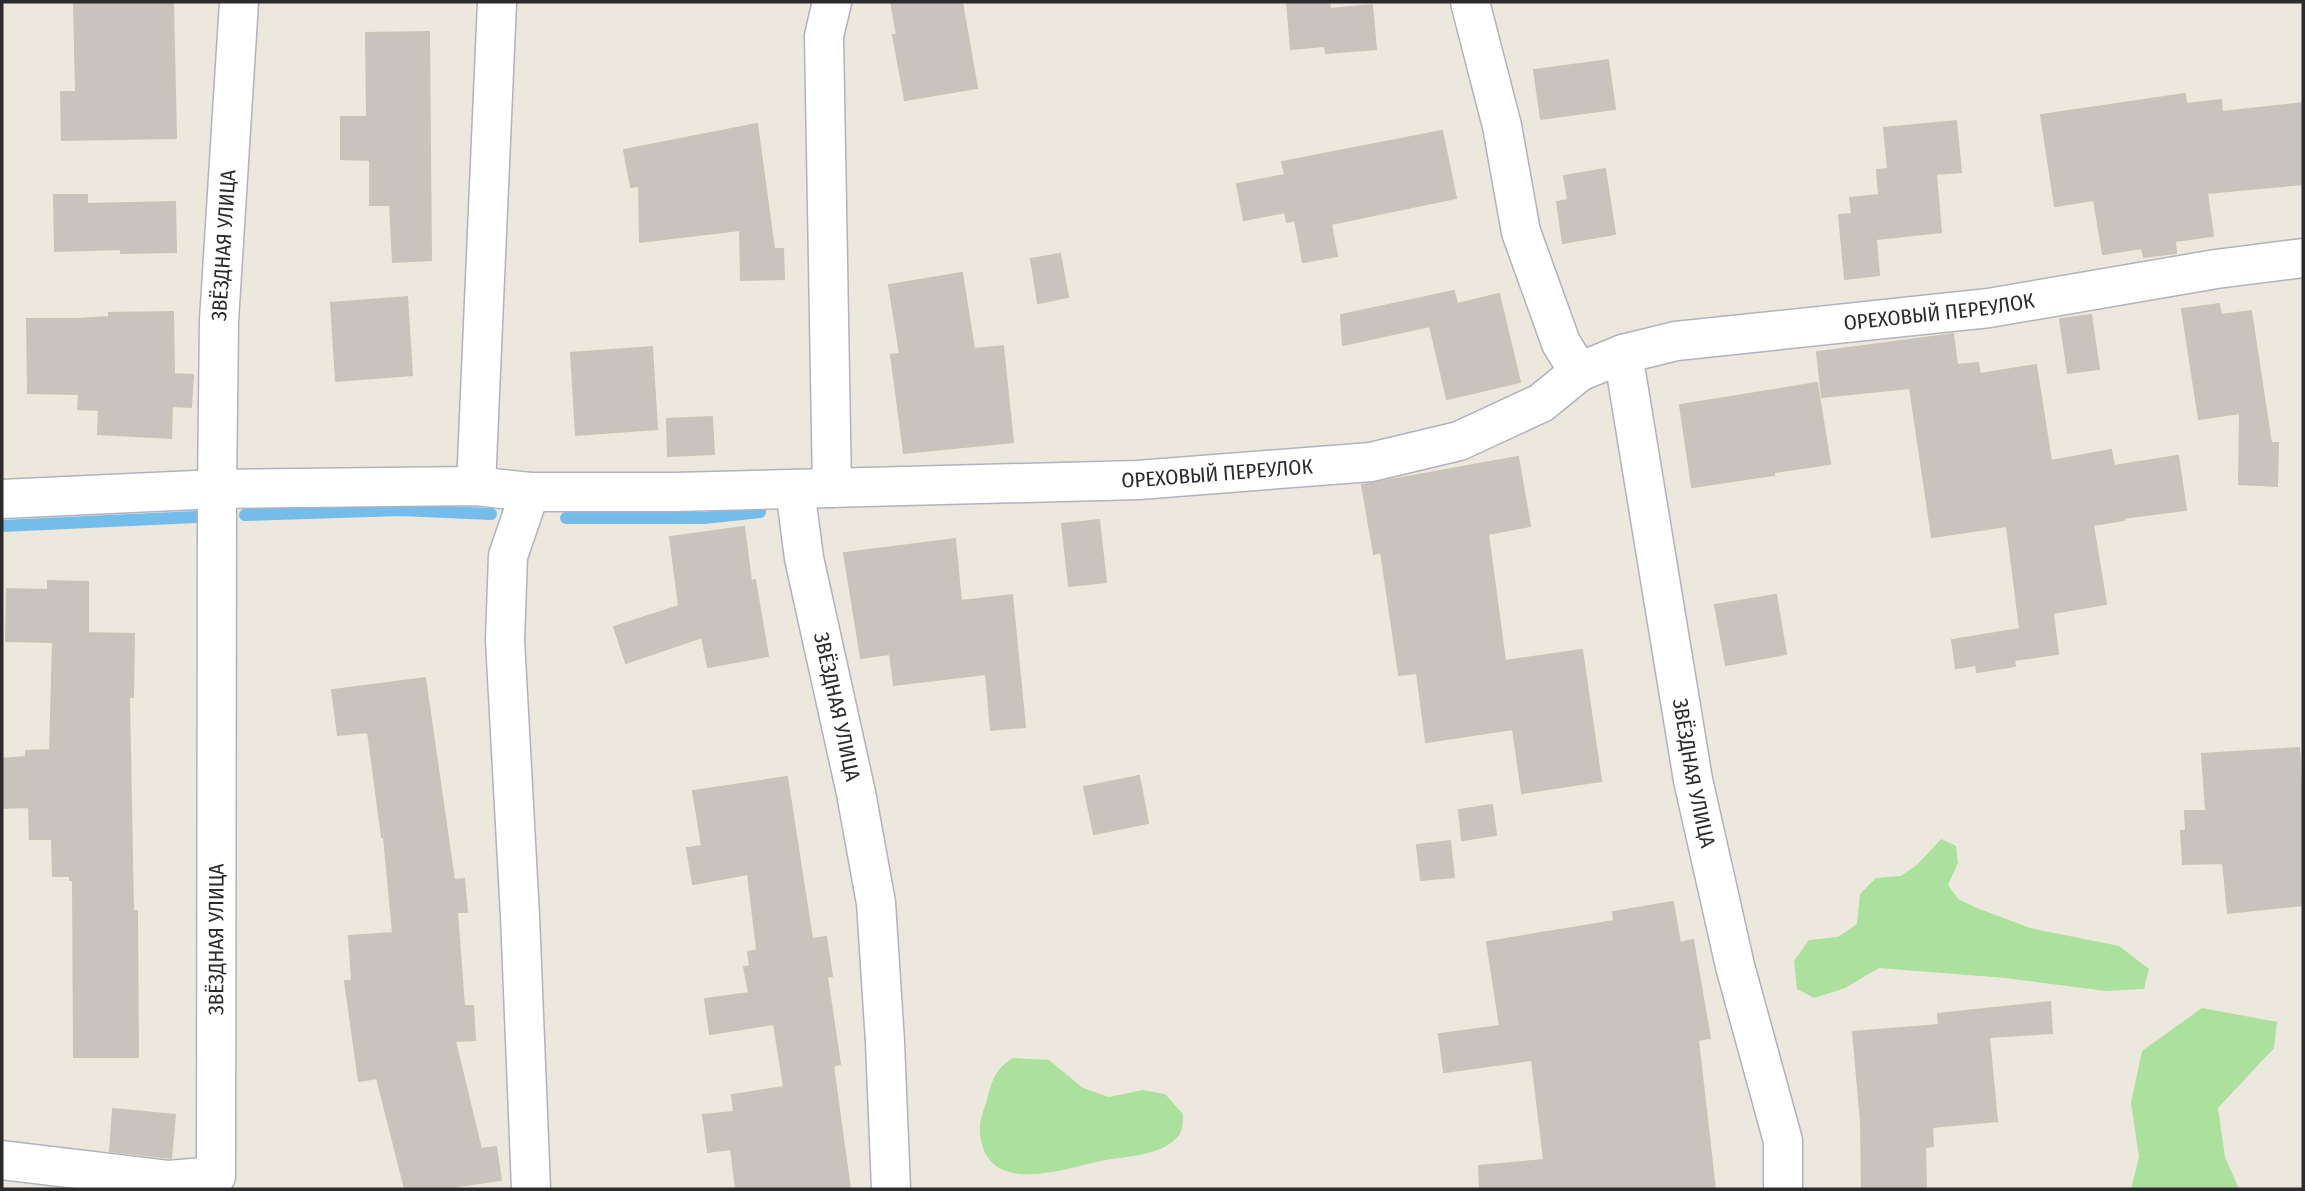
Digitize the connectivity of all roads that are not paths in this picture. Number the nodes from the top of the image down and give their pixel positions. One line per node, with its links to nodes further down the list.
1 (239, 2): 10 (street, ЗВЁЗДНАЯ УЛИЦА)
2 (496, 2): 8 (street)
3 (832, 2): 9 (street)
4 (1470, 2): 7 (street)
5 (2303, 258): 6 (street, ОРЕХОВЫЙ ПЕРЕУЛОК)
6 (1623, 354): 7 (street, ОРЕХОВЫЙ ПЕРЕУЛОК); 17 (street, ЗВЁЗДНАЯ УЛИЦА)
7 (1579, 372): 9 (street, ОРЕХОВЫЙ ПЕРЕУЛОК)
8 (477, 486): 10 (street); 12 (street)
9 (832, 488): 11 (street, ОРЕХОВЫЙ ПЕРЕУЛОК)
10 (217, 489): 13 (street); 14 (street, ЗВЁЗДНАЯ УЛИЦА)
11 (795, 489): 12 (street); 16 (street, ЗВЁЗДНАЯ УЛИЦА)
12 (530, 492): 15 (street)
13 (2, 499)
14 (2, 1160)
15 (531, 1189)
16 (891, 1189)
17 (1783, 1189)

